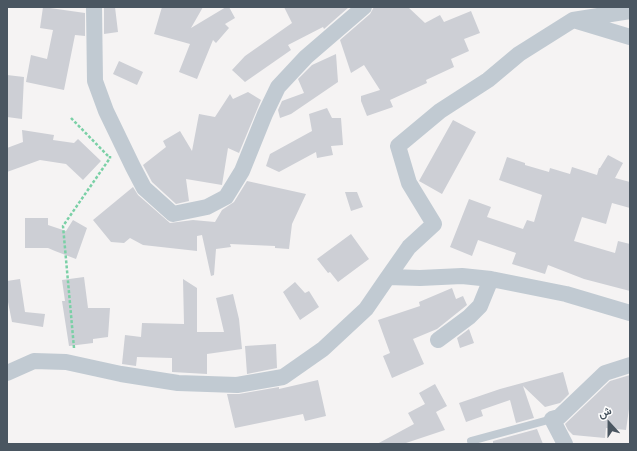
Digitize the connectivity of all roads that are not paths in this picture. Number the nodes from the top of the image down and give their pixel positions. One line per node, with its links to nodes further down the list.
1 (94, 7): 2 (street)
2 (364, 7)
3 (630, 11): 4 (street)
4 (573, 20): 5 (street); 6 (street)
5 (630, 37)
6 (388, 277): 7 (street); 11 (street)
7 (491, 280): 8 (street); 9 (street)
8 (630, 313)
9 (438, 340)
10 (630, 365): 12 (street)
11 (7, 373)
12 (552, 418): 13 (lane); 14 (street)
13 (471, 441)
14 (565, 444)

